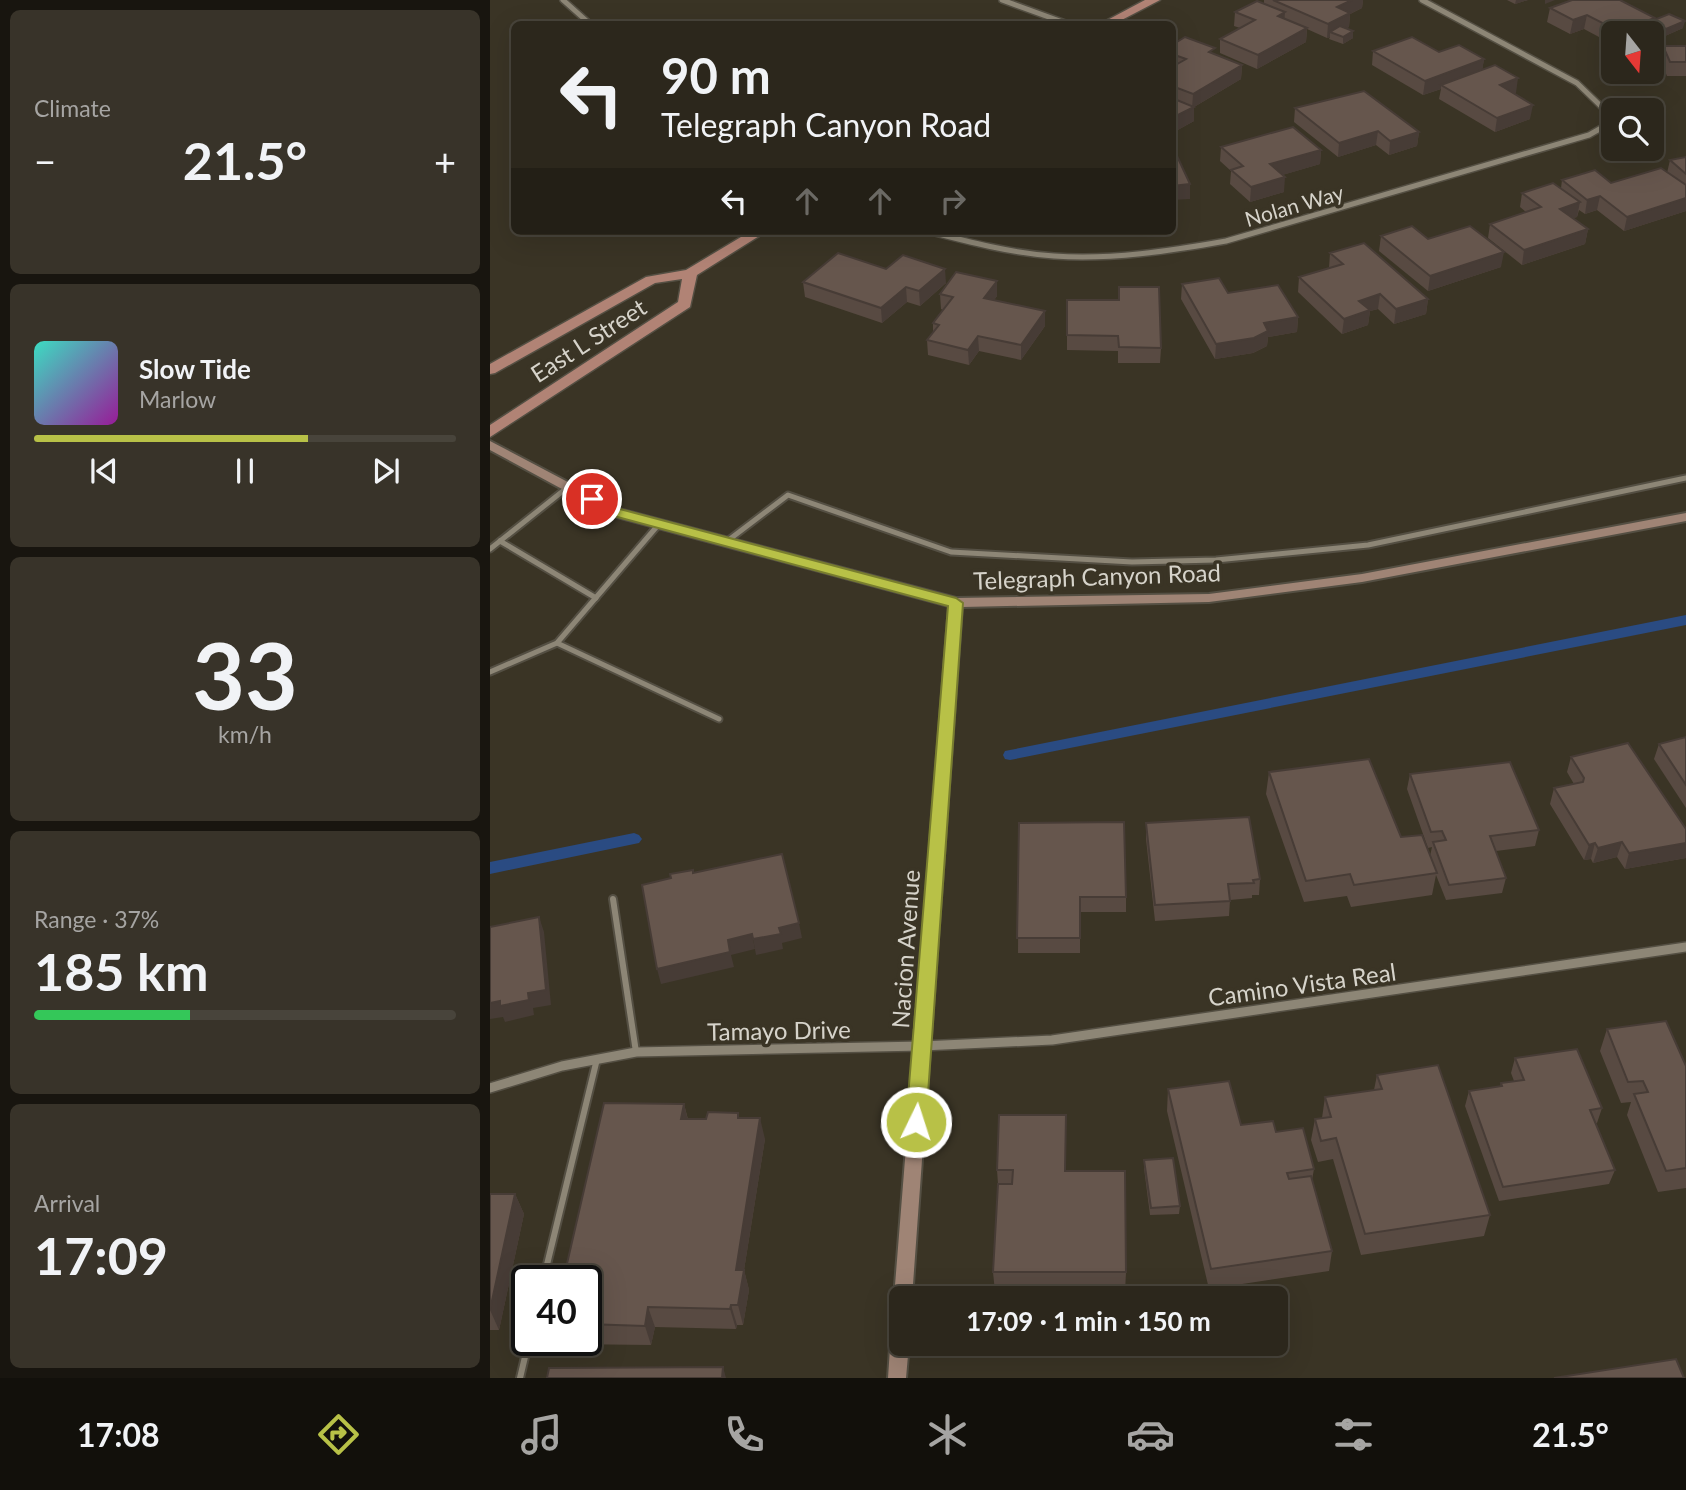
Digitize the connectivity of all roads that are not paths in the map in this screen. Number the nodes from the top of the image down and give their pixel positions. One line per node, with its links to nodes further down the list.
1 (562, 0): 5 (street)
2 (1002, 0): 6 (street)
3 (1154, 0): 7 (main road)
4 (1422, 0): 9 (street, Nolan Way)
5 (586, 21)
6 (1060, 21)
7 (1112, 21)
8 (753, 235): 10 (main road, East L Street)
9 (942, 235)
10 (690, 273): 11 (main road, East L Street); 12 (main road, East L Street)
11 (490, 370)
12 (490, 432)
13 (490, 445): 15 (street, Telegraph Canyon Road)
14 (1686, 478): 19 (lane)
15 (569, 487): 17 (street, Telegraph Canyon Road); 18 (lane)
16 (1686, 517): 22 (street, Telegraph Canyon Road)
17 (659, 524): 19 (street, Telegraph Canyon Road); 21 (lane)
18 (500, 541): 20 (lane); 21 (lane)
19 (726, 542): 22 (street, Telegraph Canyon Road)
20 (490, 549)
21 (596, 598): 23 (lane)
22 (956, 603): 28 (street, Nacion Avenue)
23 (556, 643): 24 (lane); 25 (lane)
24 (490, 672)
25 (719, 719)
26 (613, 899): 29 (lane)
27 (1686, 947): 28 (street, Camino Vista Real)
28 (922, 1046): 29 (street, Tamayo Drive); 33 (street, Nacion Avenue)
29 (636, 1052): 30 (street, Tamayo Drive)
30 (598, 1056): 31 (street, Tamayo Drive); 32 (lane)
31 (490, 1088)
32 (547, 1265)
33 (904, 1286)
34 (525, 1356): 36 (lane)
35 (898, 1356): 37 (street)
36 (520, 1378)
37 (897, 1378)

